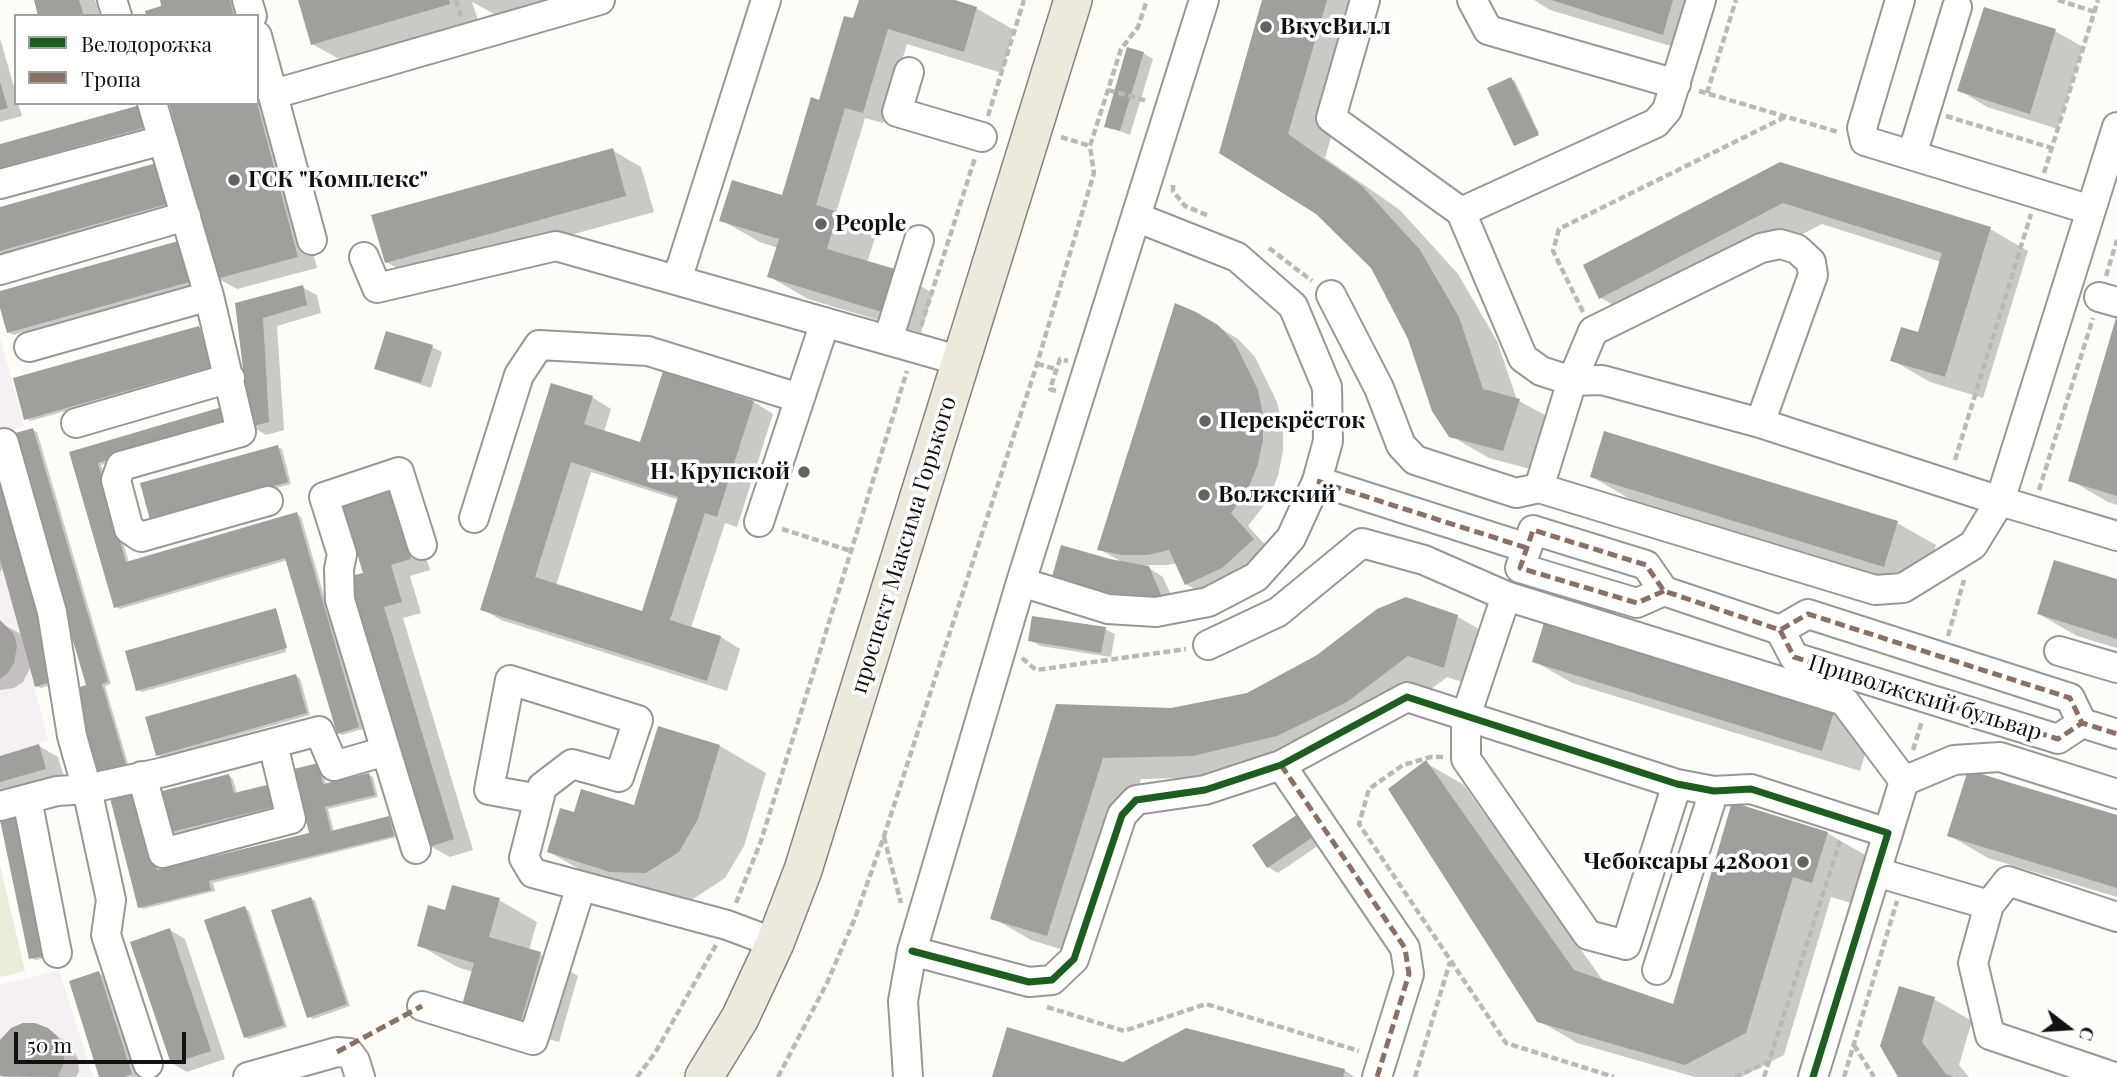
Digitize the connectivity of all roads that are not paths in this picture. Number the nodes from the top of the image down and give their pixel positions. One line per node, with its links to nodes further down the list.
1 (600, 0): 14 (street)
2 (766, 0): 29 (street)
3 (1073, 0): 35 (main road, проспект Максима Горького)
4 (1094, 0): 35 (main road, проспект Максима Горького)
5 (1204, 0): 24 (street)
6 (1365, 0): 22 (street)
7 (1472, 0): 13 (street)
8 (1701, 0): 13 (street)
9 (1900, 0): 19 (street)
10 (1957, 6): 19 (street)
11 (259, 43): 14 (street)
12 (909, 72): 17 (street)
13 (1676, 84): 22 (street)
14 (274, 93): 25 (street)
15 (153, 105): 18 (street)
16 (2117, 127): 21 (street)
17 (982, 137)
18 (163, 140): 20 (street); 23 (street)
19 (1912, 155): 21 (street)
20 (0, 184)
21 (2091, 211): 45 (street)
22 (1461, 212): 37 (street)
23 (186, 216): 28 (street); 31 (street)
24 (1136, 217): 42 (street); 51 (street)
25 (312, 240)
26 (919, 240): 33 (street)
27 (365, 257): 29 (street)
28 (0, 270)
29 (677, 280): 32 (street)
30 (1331, 295): 43 (street)
31 (209, 296): 34 (street); 36 (street)
32 (825, 322): 33 (street); 38 (street)
33 (888, 340): 35 (street)
34 (29, 347)
35 (970, 364): 79 (main road, проспект Максима Горького)
36 (230, 378): 39 (street); 44 (street)
37 (1572, 381): 40 (street); 40 (street); 43 (street)
38 (799, 398): 46 (street); 47 (street)
39 (76, 423)
40 (1760, 423): 45 (street)
41 (4, 443): 67 (street)
42 (1317, 481): 50 (street); 51 (street)
43 (1539, 488): 45 (street)
44 (268, 500)
45 (2000, 501): 48 (street)
46 (474, 518)
47 (759, 522)
48 (2117, 536)
49 (422, 545): 62 (street)
50 (1527, 548): 52 (street); 52 (street)
51 (1021, 582): 80 (street)
52 (1664, 591): 54 (street)
53 (1506, 596): 55 (street); 58 (street); 65 (street)
54 (1780, 630): 59 (street, Приволжский бульвар); 59 (street, Приволжский бульвар)
55 (1208, 645)
56 (2059, 651): 57 (street)
57 (2117, 668)
58 (1466, 716): 63 (street); 66 (street); 66 (street)
59 (2082, 723): 60 (street)
60 (2117, 734)
61 (273, 744): 62 (street); 64 (street); 64 (street)
62 (386, 751): 74 (street)
63 (1281, 765): 80 (street); 85 (street)
64 (142, 776): 67 (street)
65 (1904, 780): 69 (street); 73 (street)
66 (1676, 785): 68 (street)
67 (87, 789): 70 (street); 84 (street)
68 (1714, 791): 73 (street); 82 (street)
69 (2117, 794)
70 (27, 799): 72 (street); 81 (street)
71 (539, 799): 71 (street); 76 (street)
72 (0, 806)
73 (1888, 833): 75 (street)
74 (416, 849)
75 (1876, 872): 77 (street); 91 (street)
76 (580, 886): 79 (street); 83 (street)
77 (1989, 905): 78 (street); 92 (street)
78 (2117, 917)
79 (785, 946): 88 (main road, проспект Максима Горького); 89 (main road, проспект Максима Горького)
80 (912, 951): 90 (street)
81 (57, 953)
82 (1657, 970)
83 (422, 1006)
84 (148, 1064)
85 (1380, 1068)
86 (248, 1077): 87 (street)
87 (360, 1077)
88 (704, 1077)
89 (732, 1077)
90 (908, 1077)
91 (1813, 1077)
92 (2114, 1077)

